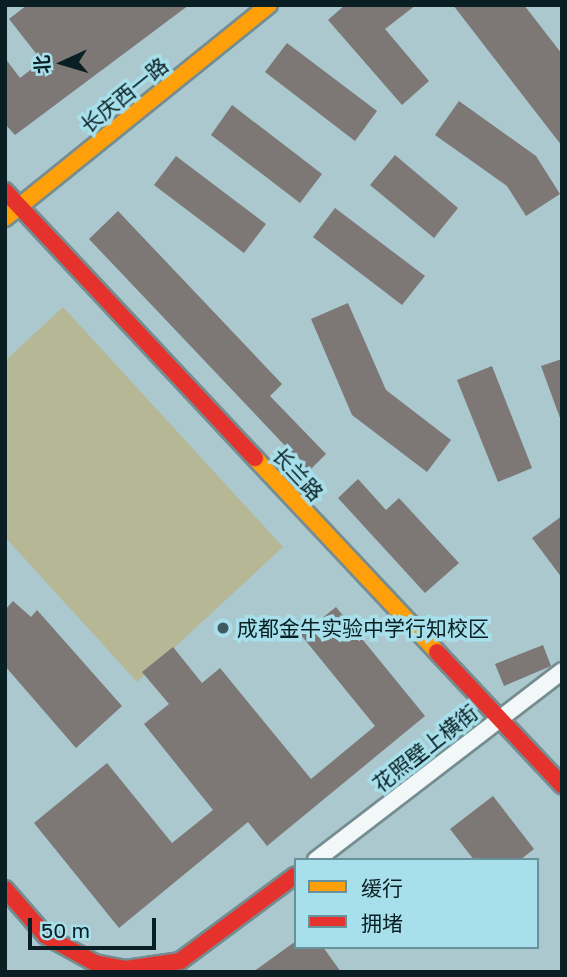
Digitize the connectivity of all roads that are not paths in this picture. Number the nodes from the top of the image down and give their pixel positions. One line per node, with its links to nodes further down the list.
1 (269, 5): 3 (street, 长庆西一路)
2 (5, 191): 3 (street, 长兰路)
3 (19, 207): 4 (street, 长庆西一路); 6 (street, 长兰路)
4 (5, 218)
5 (562, 671): 6 (street, 花照壁上横街)
6 (498, 717): 7 (street, 长兰路); 8 (street, 花照壁上横街)
7 (562, 785)
8 (319, 858)
9 (294, 876): 10 (street)
10 (5, 890)

